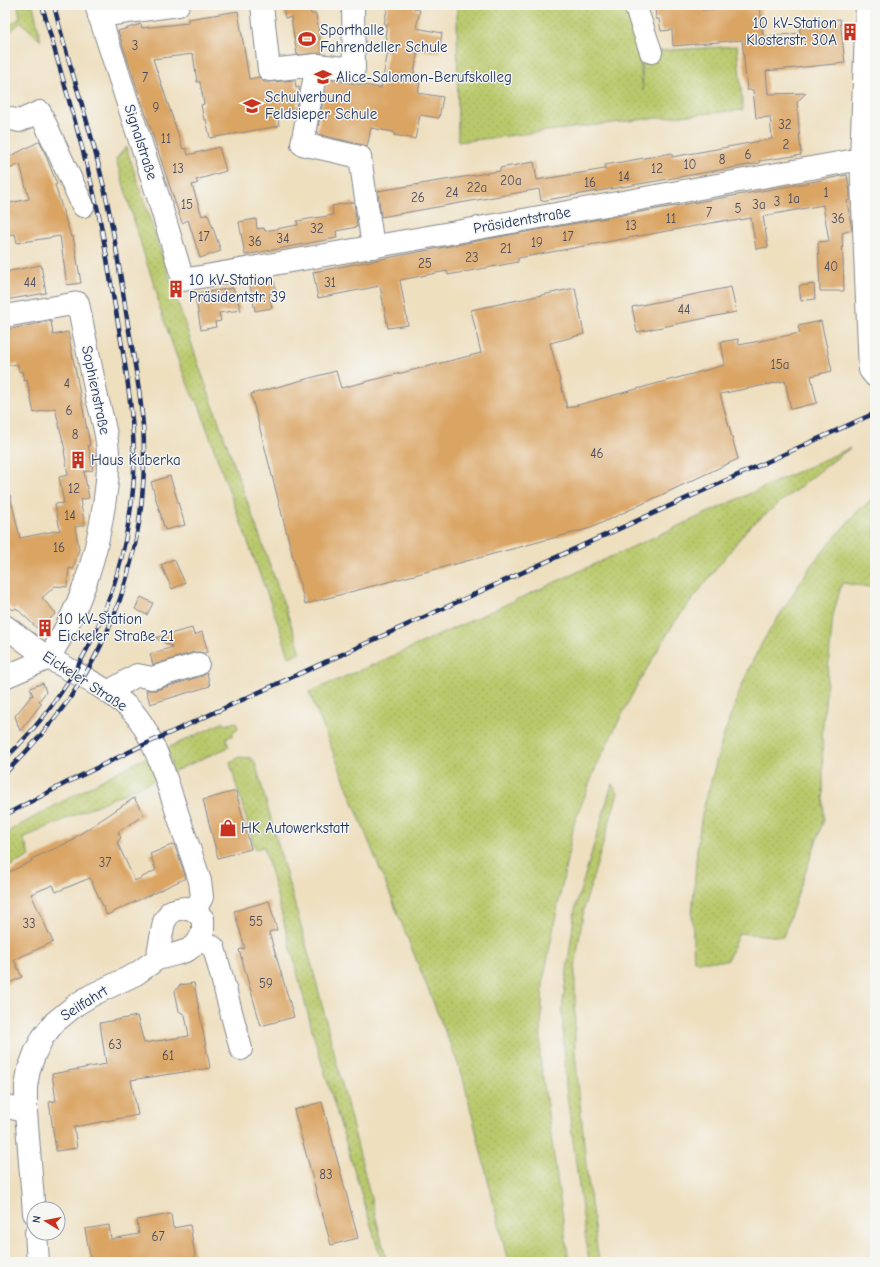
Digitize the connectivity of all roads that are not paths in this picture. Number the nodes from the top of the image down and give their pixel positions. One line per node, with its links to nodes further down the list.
1 (178, 5): 6 (street)
2 (262, 5): 8 (street)
3 (353, 5): 8 (street)
4 (635, 5): 7 (street)
5 (867, 5): 9 (street)
6 (98, 10): 14 (street, Signalstraße)
7 (651, 52)
8 (317, 65): 13 (street)
9 (869, 108): 11 (street)
10 (8, 118): 12 (street)
11 (861, 159): 13 (street, Präsidentstraße); 16 (street)
12 (83, 206)
13 (373, 247): 14 (street, Präsidentstraße)
14 (183, 280)
15 (5, 316): 18 (street, Sophienstraße)
16 (875, 376)
17 (5, 626): 18 (street, Eickeler Straße)
18 (49, 658): 20 (street); 21 (street, Eickeler Straße)
19 (198, 664): 21 (street)
20 (5, 677)
21 (108, 692): 22 (street, Eickeler Straße)
22 (195, 910): 23 (street); 24 (street)
23 (200, 938): 24 (street, Seilfahrt); 25 (street)
24 (157, 959): 27 (street, Seilfahrt)
25 (241, 1049)
26 (5, 1106): 27 (street)
27 (26, 1112): 28 (street, Seilfahrt)
28 (33, 1201)
29 (37, 1241): 30 (street)
30 (38, 1262)

